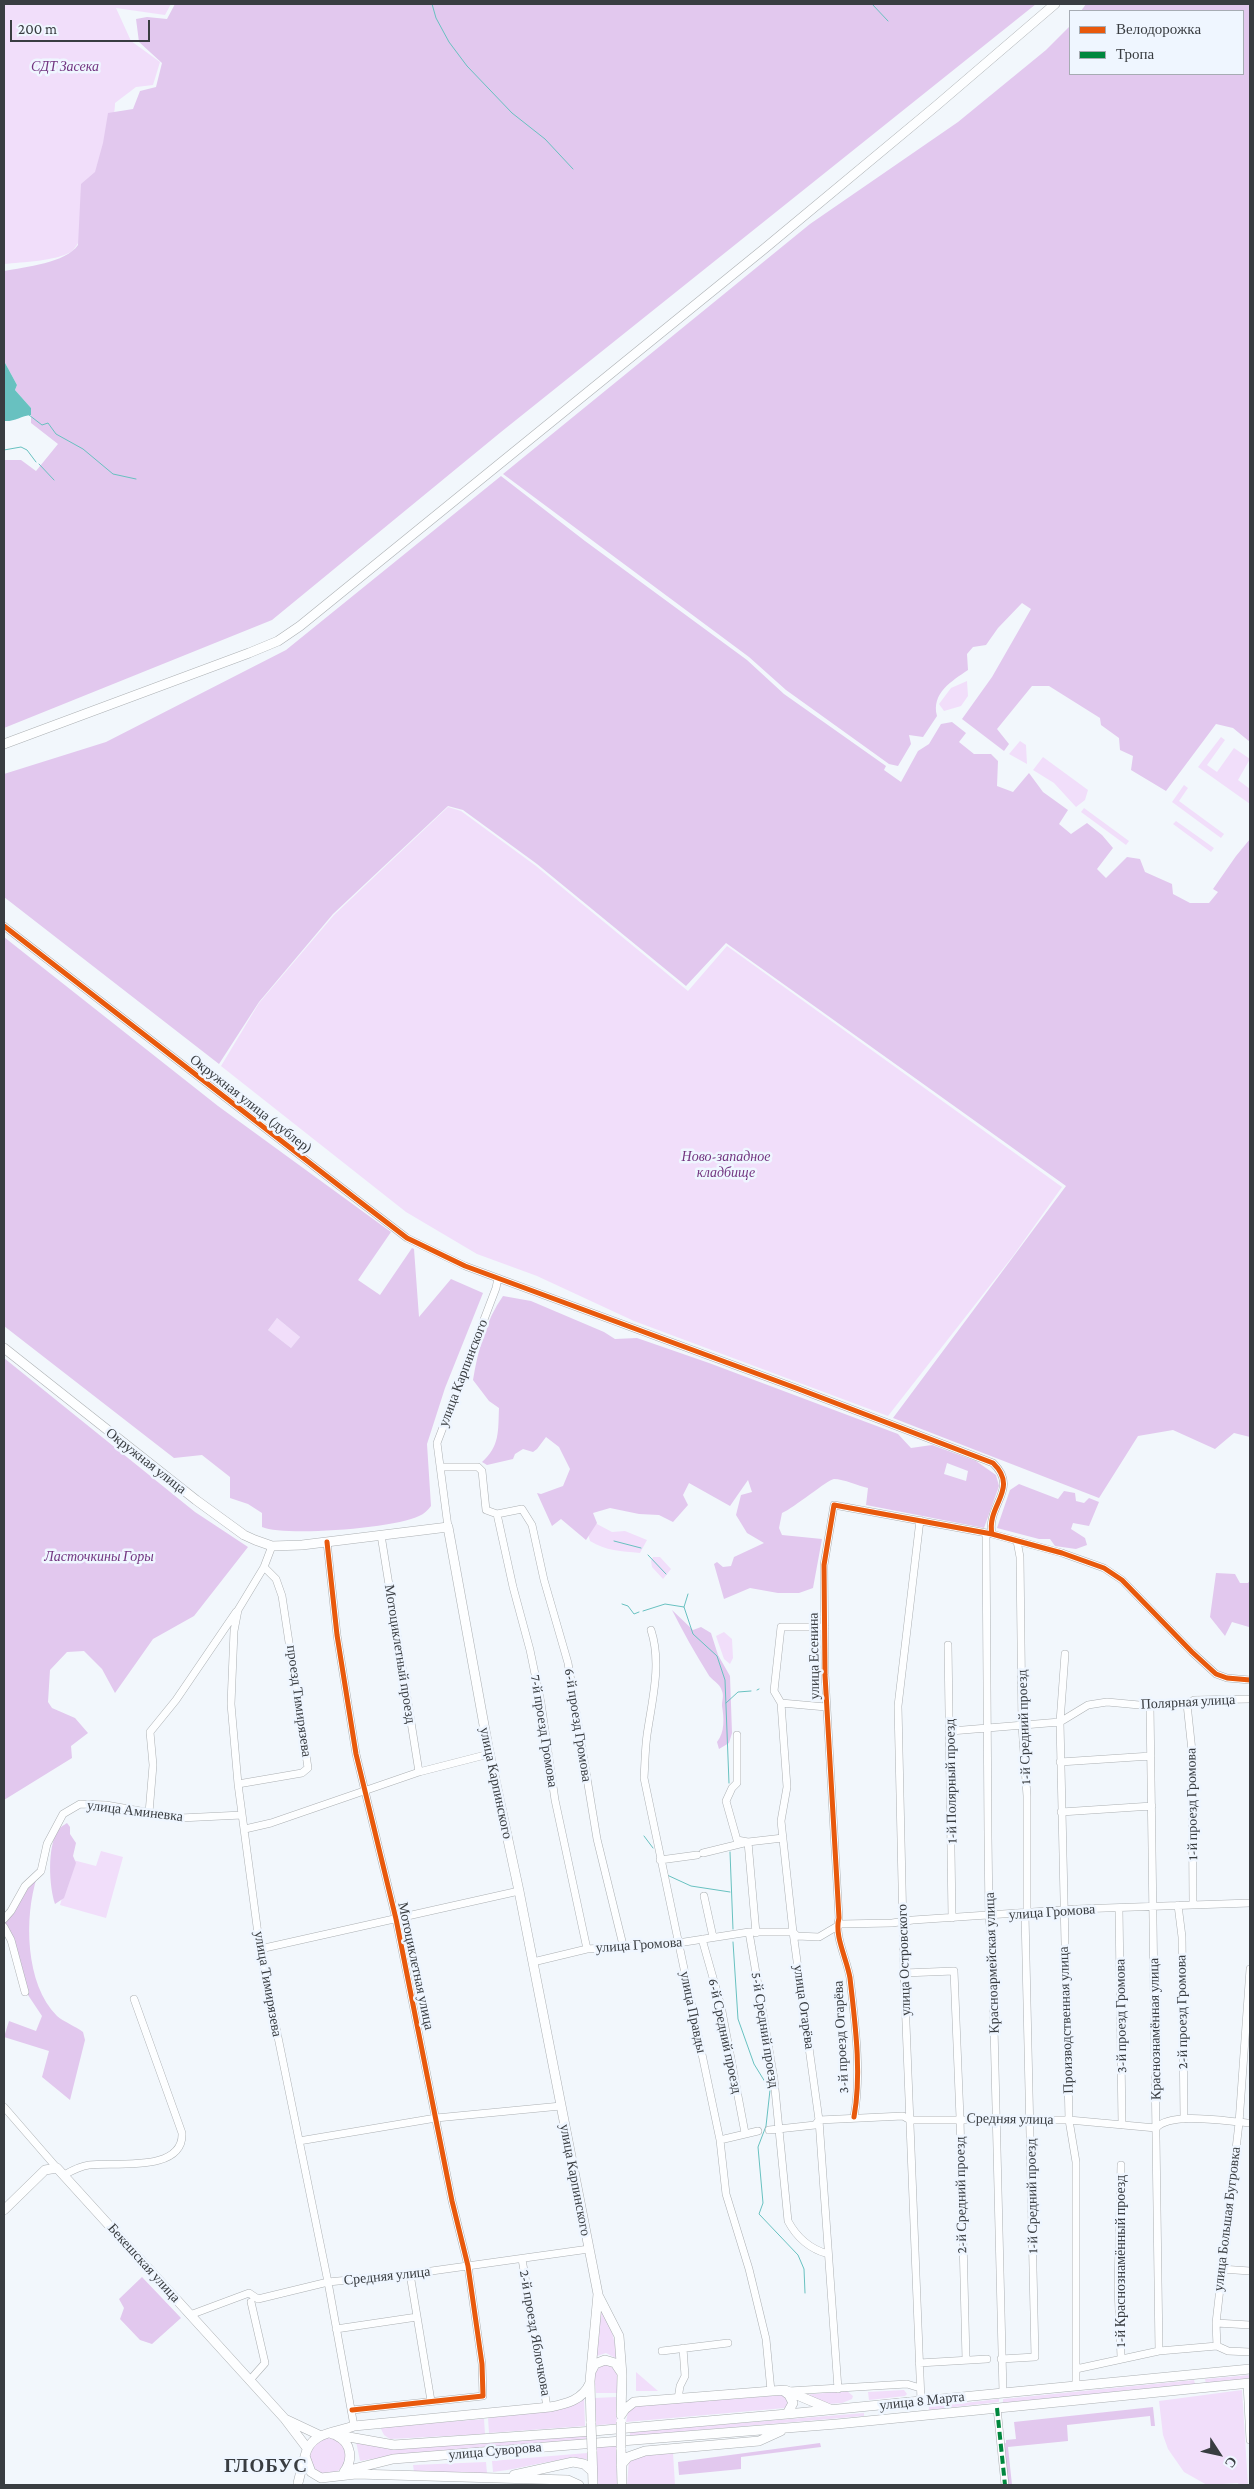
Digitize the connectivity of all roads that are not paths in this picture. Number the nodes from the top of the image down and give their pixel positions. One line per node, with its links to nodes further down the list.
1 (1055, 4): 2 (main road)
2 (4, 744)
3 (4, 926): 4 (street, Окружная улица (дублер))
4 (498, 1278): 6 (street, улица Карпинского); 10 (street, Окружная улица (дублер))
5 (4, 1348): 14 (main road, Окружная улица)
6 (440, 1467): 7 (street); 9 (street, улица Карпинского)
7 (497, 1514): 67 (street, 6-й проезд Громова); 69 (street, 7-й проезд Громова)
8 (920, 1520): 10 (street); 17 (street, улица Есенина); 59 (street, улица Островского)
9 (448, 1527): 11 (main road, Окружная улица); 32 (main road, улица Карпинского)
10 (989, 1533): 12 (street); 29 (street, Красноармейская улица)
11 (381, 1536): 13 (main road, Окружная улица); 35 (street, Мотоциклетный проезд)
12 (1017, 1541): 21 (street); 28 (street, 1-й Средний проезд)
13 (327, 1542): 14 (main road, Окружная улица); 37 (street, Мотоциклетная улица)
14 (272, 1546): 15 (street, улица Тимирязева)
15 (264, 1567): 16 (street, улица Тимирязева); 36 (street, проезд Тимирязева)
16 (238, 1610): 36 (street, улица Тимирязева); 40 (street)
17 (825, 1627): 23 (street, улица Огарёва); 26 (street, улица Есенина)
18 (650, 1630): 45 (street, улица Правды)
19 (948, 1645): 30 (street, 1-й Полярный проезд)
20 (1065, 1654): 27 (street, Производственная улица)
21 (1250, 1680)
22 (1250, 1698): 24 (street, Полярная улица)
23 (781, 1703): 26 (street); 43 (street, улица Огарёва)
24 (1188, 1704): 25 (street, Полярная улица); 49 (street, 1-й проезд Громова)
25 (1150, 1706): 27 (street, Полярная улица); 33 (street, Краснознамённая улица)
26 (826, 1708): 61 (street, улица Есенина)
27 (1060, 1722): 28 (street, Полярная улица); 34 (street, Производственная улица)
28 (1022, 1725): 29 (street, Полярная улица); 54 (street, 1-й Средний проезд)
29 (988, 1728): 30 (street, Полярная улица); 55 (street, Красноармейская улица)
30 (951, 1731): 56 (street, 1-й Полярный проезд)
31 (737, 1735): 44 (street)
32 (489, 1754): 35 (street); 46 (main road, улица Карпинского)
33 (1151, 1756): 34 (street); 38 (street, Краснознамённая улица)
34 (1060, 1762): 39 (street, Производственная улица)
35 (419, 1772): 37 (street)
36 (238, 1784): 41 (street, улица Тимирязева)
37 (365, 1790): 42 (street); 58 (street, Мотоциклетная улица)
38 (1152, 1806): 39 (street); 51 (street, Краснознамённая улица)
39 (1061, 1812): 53 (street, Производственная улица)
40 (150, 1813): 41 (street, улица Аминевка); 57 (street, улица Аминевка)
41 (242, 1815): 42 (street, улица Тимирязева)
42 (245, 1829): 68 (street, улица Тимирязева)
43 (783, 1838): 44 (street); 63 (street, улица Огарёва)
44 (748, 1842): 45 (street); 62 (street, 5-й Средний проезд)
45 (660, 1860): 66 (street, улица Правды)
46 (519, 1891): 58 (street); 70 (main road, улица Карпинского)
47 (704, 1896): 64 (street)
48 (1250, 1903): 49 (street, улица Громова)
49 (1192, 1904): 50 (street, улица Громова)
50 (1178, 1905): 51 (street, улица Громова); 82 (street, 2-й проезд Громова)
51 (1153, 1906): 52 (street, улица Громова); 89 (street, Краснознамённая улица)
52 (1119, 1908): 53 (street, улица Громова); 88 (street, 3-й проезд Громова)
53 (1063, 1911): 54 (street, улица Громова); 85 (street, Производственная улица)
54 (1026, 1914): 55 (street, улица Громова); 81 (street, 1-й Средний проезд)
55 (989, 1916): 56 (street, улица Громова); 80 (street, Красноармейская улица)
56 (952, 1918): 59 (street, улица Громова)
57 (4, 1919)
58 (396, 1919): 68 (street); 77 (street, Мотоциклетная улица)
59 (903, 1921): 61 (street, улица Громова); 72 (street, улица Островского)
60 (4, 1927): 73 (street)
61 (837, 1927): 63 (street, улица Громова); 78 (street, 3-й проезд Огарёва)
62 (753, 1932): 63 (street, улица Громова); 64 (street, улица Громова); 90 (street, 5-й Средний проезд)
63 (793, 1932): 83 (street, улица Огарёва)
64 (713, 1937): 65 (street, улица Громова)
65 (702, 1939): 66 (street, улица Громова); 93 (street, 6-й Средний проезд)
66 (678, 1943): 67 (street, улица Громова); 94 (street, улица Правды)
67 (623, 1945): 69 (street, улица Громова)
68 (260, 1949): 95 (street, улица Тимирязева)
69 (587, 1949): 70 (street, улица Громова)
70 (533, 1962): 75 (main road, улица Карпинского)
71 (1250, 1969): 86 (street, улица Большая Бугровка)
72 (904, 1973): 79 (street, 2-й Средний проезд); 84 (street, улица Островского)
73 (25, 1992)
74 (134, 1999): 98 (street)
75 (561, 2106): 77 (street); 100 (main road, улица Карпинского)
76 (4, 2107): 97 (street, Бекешская улица)
77 (436, 2118): 95 (street); 103 (street, Мотоциклетная улица)
78 (854, 2118): 83 (street, Средняя улица); 84 (street, Средняя улица)
79 (960, 2118): 80 (street, Средняя улица); 84 (street, Средняя улица); 124 (street, 2-й Средний проезд)
80 (996, 2119): 81 (street, Средняя улица); 123 (street, Красноармейская улица)
81 (1031, 2119): 85 (street, Средняя улица); 123 (street, 1-й Средний проезд)
82 (1184, 2119): 86 (street, Средняя улица); 89 (street, Средняя улица)
83 (820, 2120): 90 (street, Средняя улица); 101 (street, улица Огарёва)
84 (910, 2120): 125 (street, улица Островского)
85 (1069, 2120): 88 (street, Средняя улица); 126 (street, Производственная улица)
86 (1239, 2123): 87 (street, Средняя улица); 104 (street, улица Большая Бугровка)
87 (1250, 2123)
88 (1122, 2125): 89 (street, Средняя улица)
89 (1156, 2128): 119 (street, Краснознамённая улица)
90 (779, 2129): 91 (street, Средняя улица); 101 (street, 5-й Средний проезд)
91 (769, 2130)
92 (758, 2131): 93 (street)
93 (745, 2133): 94 (street)
94 (720, 2140): 136 (street, улица Правды)
95 (298, 2141): 107 (street, улица Тимирязева)
96 (1121, 2165): 121 (street, 1-й Краснознамённый проезд)
97 (57, 2168): 98 (main road, Бекешская улица); 99 (main road)
98 (64, 2175): 110 (main road, Бекешская улица)
99 (4, 2210)
100 (589, 2249): 102 (street, Средняя улица); 108 (main road, улица Карпинского)
101 (828, 2254): 135 (street, улица Огарёва)
102 (522, 2259): 103 (street, Средняя улица); 144 (street, 2-й проезд Яблочкова)
103 (468, 2266): 106 (street, Средняя улица); 141 (street, Мотоциклетная улица)
104 (1221, 2269): 105 (street); 112 (street, улица Большая Бугровка)
105 (1250, 2271)
106 (410, 2274): 107 (street, Средняя улица); 111 (street)
107 (328, 2282): 110 (street, Средняя улица); 114 (street, улица Тимирязева)
108 (598, 2294): 128 (main road, улица Карпинского); 129 (main road, улица Карпинского)
109 (251, 2302): 130 (street)
110 (190, 2315): 130 (main road, Бекешская улица)
111 (417, 2317): 114 (street); 141 (street)
112 (1216, 2323): 113 (street); 116 (street, улица Большая Бугровка)
113 (1250, 2325)
114 (336, 2329): 146 (street, улица Тимирязева)
115 (728, 2344): 117 (street)
116 (1217, 2346): 119 (street); 120 (street)
117 (683, 2348): 118 (street); 140 (street)
118 (662, 2351)
119 (1159, 2351): 121 (street)
120 (1250, 2352)
121 (1121, 2357): 126 (street)
122 (987, 2359): 124 (street)
123 (1001, 2359): 138 (street, Красноармейская улица)
124 (966, 2360): 125 (street)
125 (919, 2363): 134 (street, улица Островского)
126 (1076, 2369): 133 (street, Производственная улица)
127 (1250, 2369): 133 (main road, улица 8 Марта)
128 (591, 2371): 129 (main road); 131 (main road, улица Карпинского)
129 (622, 2375): 139 (main road, улица Карпинского)
130 (250, 2380): 150 (main road, Бекешская улица)
131 (590, 2382): 144 (main road); 153 (main road, улица Карпинского)
132 (1248, 2383): 145 (main road, улица 8 Марта); 158 (street)
133 (1076, 2386): 138 (main road, улица 8 Марта)
134 (920, 2388): 135 (street); 142 (street, улица Островского)
135 (838, 2389): 137 (street)
136 (771, 2391): 137 (main road); 140 (main road)
137 (785, 2391): 147 (main road); 148 (main road)
138 (1003, 2393): 142 (main road, улица 8 Марта)
139 (622, 2394): 143 (main road); 151 (main road, улица Карпинского)
140 (678, 2399): 143 (main road)
141 (431, 2401): 146 (street)
142 (921, 2401): 147 (main road, улица 8 Марта); 149 (main road)
143 (634, 2402): 151 (main road)
144 (547, 2408): 152 (main road)
145 (997, 2408): 149 (main road, улица 8 Марта); 169 (street)
146 (352, 2410): 152 (street, улица Тимирязева)
147 (832, 2410): 148 (main road, улица 8 Марта)
148 (787, 2414): 153 (main road, улица 8 Марта)
149 (921, 2416): 154 (main road, улица 8 Марта)
150 (285, 2419): 156 (main road, Бекешская улица); 159 (main road, Бекешская улица)
151 (621, 2419): 160 (main road, улица Карпинского, bridge)
152 (354, 2426): 155 (main road)
153 (592, 2427): 155 (main road, улица Суворова); 161 (main road, улица Карпинского, bridge)
154 (786, 2428): 157 (main road, улица 8 Марта); 160 (main road)
155 (332, 2434): 156 (main road); 162 (main road)
156 (319, 2435): 159 (main road)
157 (646, 2440): 162 (main road, улица Суворова)
158 (1250, 2440)
159 (306, 2452): 163 (main road); 165 (main road)
160 (621, 2465): 168 (main road, улица Карпинского)
161 (592, 2471): 164 (main road); 167 (main road, улица Карпинского)
162 (342, 2474): 163 (main road); 164 (main road)
163 (316, 2476): 165 (main road)
164 (500, 2479): 166 (main road)
165 (296, 2484)
166 (579, 2485)
167 (593, 2485)
168 (622, 2485)
169 (1005, 2485)

